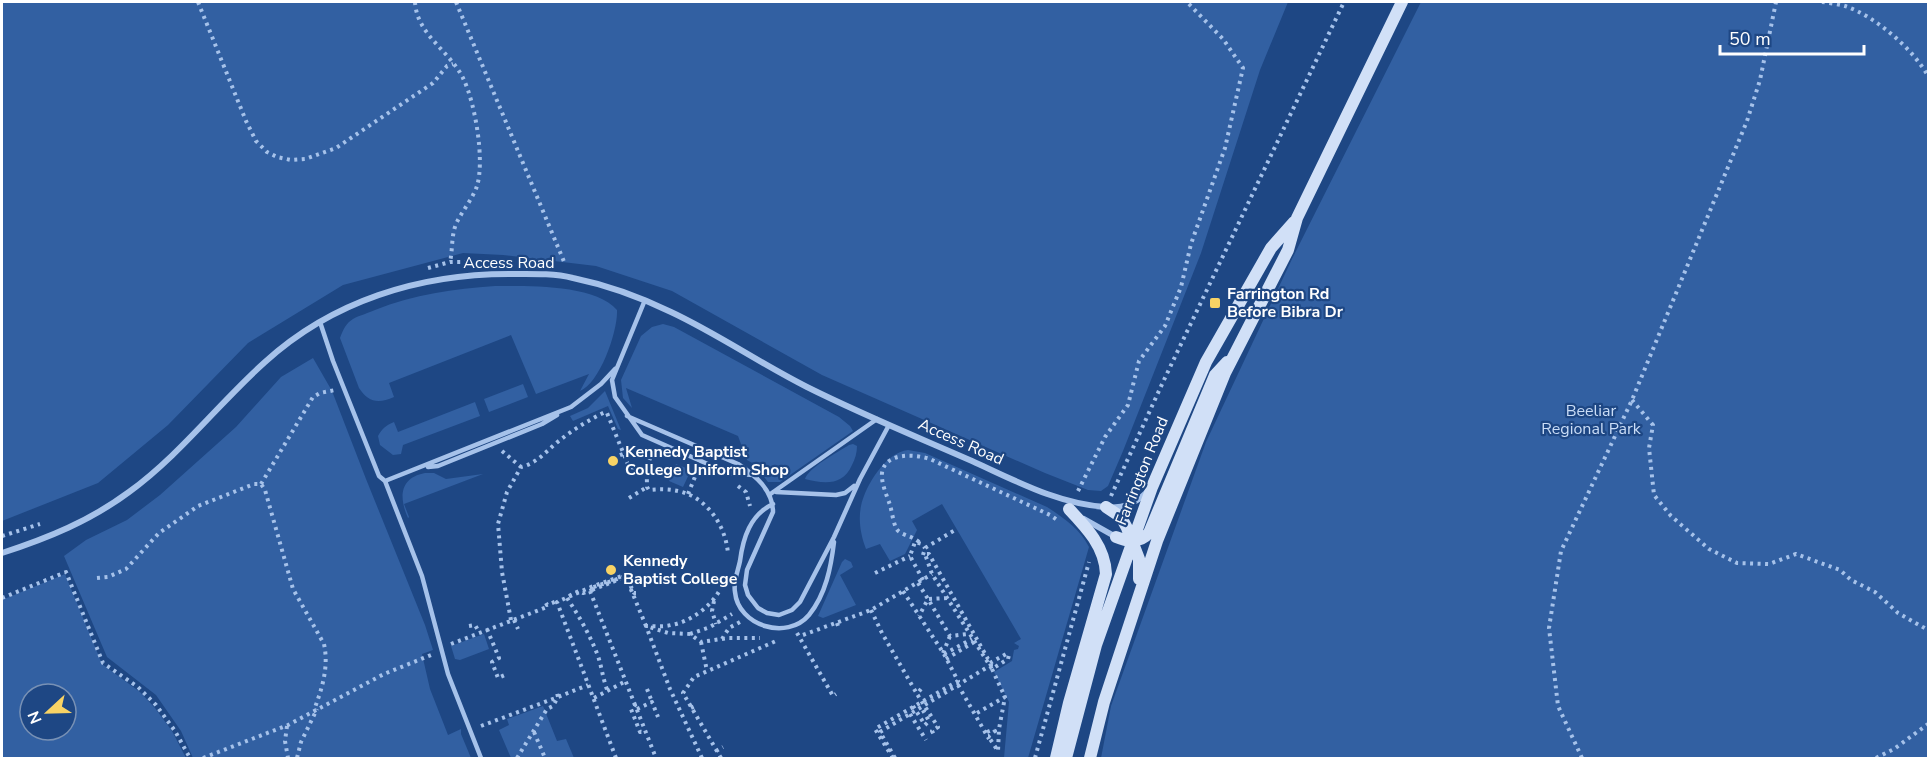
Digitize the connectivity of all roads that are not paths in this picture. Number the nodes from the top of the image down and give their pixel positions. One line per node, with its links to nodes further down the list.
1 (1402, 2): 2 (main road, Farrington Road)
2 (1297, 218): 5 (main road, Farrington Road); 13 (main road, Farrington Road)
3 (645, 300): 4 (street, Access Road); 6 (lane); 8 (street, Access Road)
4 (320, 322): 12 (lane); 22 (street, Access Road)
5 (1233, 359): 21 (main road); 23 (main road, Farrington Road)
6 (615, 369): 7 (lane); 12 (lane)
7 (627, 416): 10 (lane); 10 (lane)
8 (877, 419): 9 (street, Access Road); 14 (lane)
9 (889, 425): 11 (lane); 15 (street, Access Road)
10 (753, 475): 14 (lane)
11 (860, 480): 14 (lane); 19 (lane)
12 (385, 481): 24 (lane)
13 (1152, 487): 17 (street, Access Road); 21 (main road, Farrington Road)
14 (772, 494): 16 (lane)
15 (1057, 499): 17 (street, Access Road); 18 (street, Access Road)
16 (772, 504): 19 (lane); 19 (lane)
17 (1106, 507): 21 (main road)
18 (1069, 509): 20 (street, Access Road); 25 (main road)
19 (834, 537)
20 (1116, 537): 21 (main road)
21 (1132, 540): 23 (main road); 26 (main road, Farrington Road)
22 (2, 553)
23 (1119, 656): 27 (main road, Farrington Road)
24 (481, 759)
25 (1056, 759)
26 (1066, 759)
27 (1090, 759)

